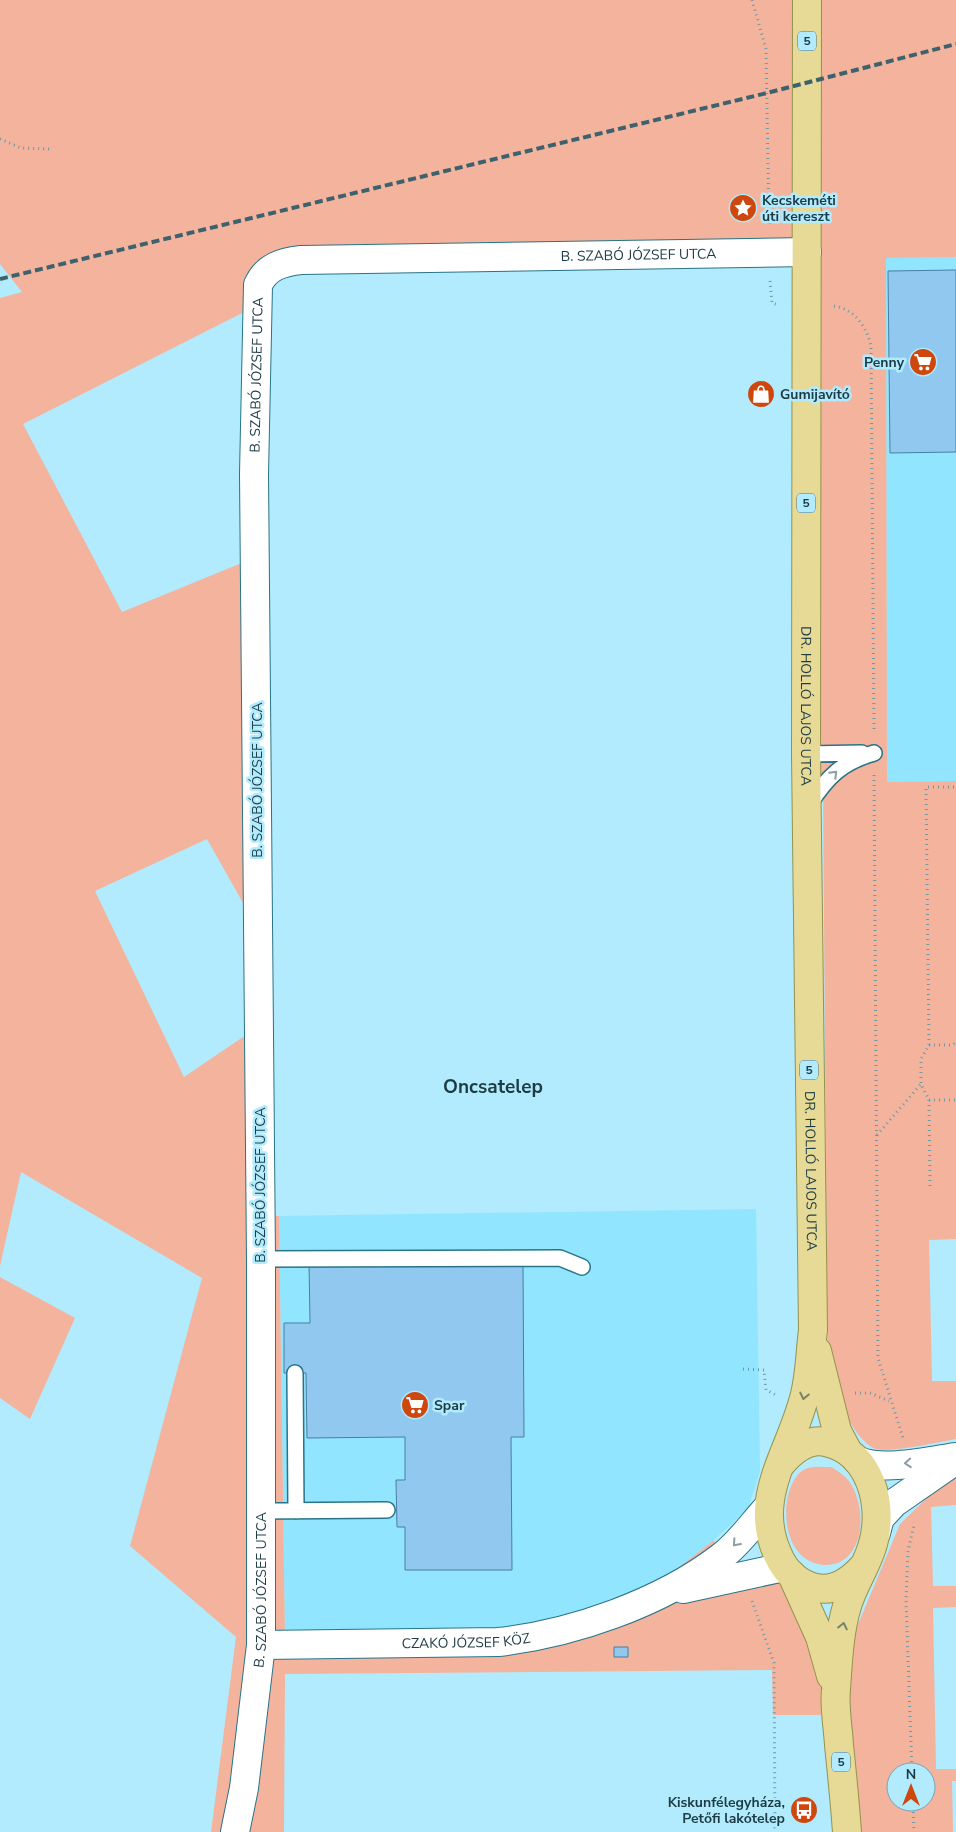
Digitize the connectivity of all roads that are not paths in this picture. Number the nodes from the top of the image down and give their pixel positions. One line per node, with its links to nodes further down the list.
1 (807, 0): 2 (main road, DR. HOLLÓ LAJOS UTCA / 5)
2 (807, 252): 3 (main road, DR. HOLLÓ LAJOS UTCA / 5); 5 (street, B. SZABÓ JÓZSEF UTCA)
3 (806, 754): 4 (main road, DR. HOLLÓ LAJOS UTCA / 5); 4 (lane, one-way to 3)
4 (806, 810): 7 (main road, DR. HOLLÓ LAJOS UTCA / 5)
5 (261, 1259): 6 (lane); 15 (street, B. SZABÓ JÓZSEF UTCA)
6 (582, 1267)
7 (813, 1330): 9 (main road, 5); 11 (main road, 5, one-way to 11)
8 (295, 1373): 16 (lane)
9 (852, 1455): 11 (main road, 5); 12 (street); 17 (main road, 5)
10 (956, 1459): 12 (street)
11 (780, 1466): 13 (main road, 5)
12 (910, 1476): 17 (street)
13 (768, 1507): 19 (main road, 5); 20 (street, CZAKÓ JÓZSEF KÖZ, one-way to 20)
14 (387, 1510): 16 (lane)
15 (259, 1511): 16 (lane); 21 (street, B. SZABÓ JÓZSEF UTCA)
16 (296, 1511)
17 (876, 1533): 18 (main road, 5)
18 (862, 1568): 19 (main road, 5); 22 (main road, 5, one-way to 18)
19 (788, 1571): 20 (street, CZAKÓ JÓZSEF KÖZ); 22 (main road, 5)
20 (662, 1593): 21 (street, CZAKÓ JÓZSEF KÖZ)
21 (261, 1645): 23 (street, B. SZABÓ JÓZSEF UTCA)
22 (835, 1691): 24 (main road, 5)
23 (235, 1832)
24 (847, 1832)

